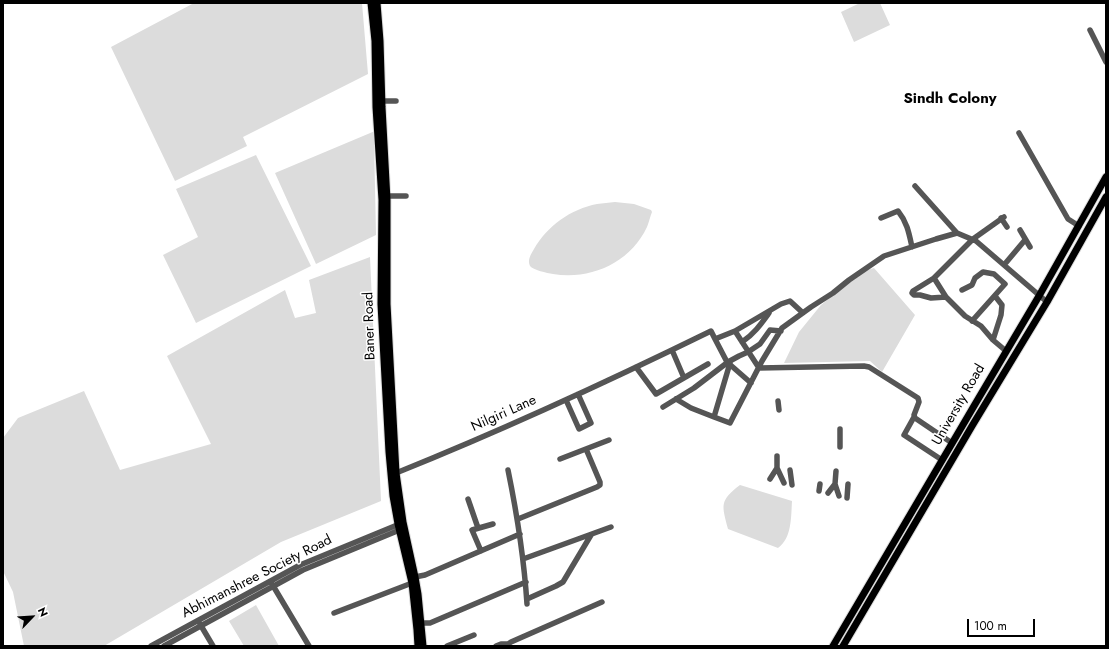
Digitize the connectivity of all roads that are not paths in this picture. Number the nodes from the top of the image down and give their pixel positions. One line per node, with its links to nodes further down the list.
1 (372, 3): 31 (main road, Baner Road)
2 (377, 3): 5 (main road, Baner Road)
3 (1090, 30): 4 (street)
4 (1106, 62)
5 (382, 101): 6 (street); 10 (main road, Baner Road)
6 (396, 101)
7 (1019, 133): 14 (street)
8 (1106, 177): 14 (main road, University Road)
9 (915, 186): 17 (street)
10 (387, 196): 11 (street); 31 (main road, Baner Road)
11 (406, 196)
12 (1106, 197): 28 (main road, University Road)
13 (881, 218): 20 (street)
14 (1079, 226): 26 (main road, University Road)
15 (1007, 227): 18 (street)
16 (1020, 230): 19 (street)
17 (957, 233): 18 (street); 20 (street)
18 (973, 239): 22 (street); 23 (street)
19 (1025, 240): 21 (street); 22 (street)
20 (912, 247): 30 (street)
21 (1030, 247)
22 (1004, 265): 26 (street)
23 (934, 278): 27 (street); 27 (street)
24 (962, 290): 25 (street)
25 (995, 296): 32 (street); 36 (street)
26 (1040, 296): 28 (street); 39 (main road, University Road)
27 (946, 297): 32 (street)
28 (1047, 302): 106 (main road, University Road)
29 (770, 311): 30 (street); 33 (street); 37 (street)
30 (802, 313): 34 (street)
31 (384, 315): 67 (main road, Baner Road); 81 (main road, Baner Road)
32 (972, 321): 36 (street)
33 (735, 331): 35 (street); 37 (street)
34 (781, 331): 40 (street); 44 (street)
35 (715, 339): 38 (street, Nilgiri Lane); 41 (street)
36 (993, 340): 39 (street)
37 (742, 342): 40 (street)
38 (672, 350): 43 (street, Nilgiri Lane); 45 (street)
39 (1006, 351): 57 (main road, University Road)
40 (748, 352): 41 (street); 44 (street)
41 (729, 363): 46 (street); 48 (street); 53 (street)
42 (708, 364): 45 (street)
43 (636, 367): 45 (street); 47 (street, Nilgiri Lane)
44 (759, 368): 46 (street); 54 (street)
45 (684, 378)
46 (751, 383): 53 (street)
47 (578, 394): 49 (street, Nilgiri Lane); 49 (street)
48 (676, 399): 51 (street); 53 (street)
49 (566, 400): 67 (street, Nilgiri Lane)
50 (778, 401): 52 (street)
51 (662, 407)
52 (779, 410)
53 (714, 417)
54 (914, 417): 57 (street); 62 (street)
55 (840, 429): 58 (street)
56 (609, 440): 59 (street)
57 (952, 443): 62 (main road, University Road)
58 (840, 447)
59 (586, 449): 61 (street); 79 (street)
60 (777, 456): 63 (street)
61 (560, 459)
62 (942, 460): 105 (main road, University Road)
63 (777, 468): 68 (street); 69 (street)
64 (508, 470): 79 (street)
65 (790, 470): 73 (street)
66 (836, 471): 71 (street)
67 (396, 473): 81 (main road, Baner Road)
68 (770, 479)
69 (784, 483)
70 (820, 484): 74 (street)
71 (835, 484): 75 (street); 76 (street)
72 (848, 484): 77 (street)
73 (792, 485)
74 (819, 491)
75 (828, 493)
76 (839, 496)
77 (847, 498)
78 (468, 499): 83 (street)
79 (518, 519): 84 (street)
80 (493, 524): 83 (street)
81 (401, 526): 88 (main road, Baner Road); 90 (street, Abhimanshree Society Road)
82 (611, 527): 85 (street)
83 (478, 528): 86 (street)
84 (520, 534): 86 (street); 87 (street)
85 (591, 535): 87 (street); 89 (street)
86 (480, 551): 88 (street)
87 (523, 559): 89 (street)
88 (414, 580): 92 (street); 94 (main road, Baner Road)
89 (526, 582): 94 (street)
90 (272, 584): 93 (street, Abhimanshree Society Road); 100 (street)
91 (602, 602): 97 (street)
92 (334, 613)
93 (200, 623): 96 (street, Abhimanshree Society Road); 99 (street)
94 (419, 623): 101 (main road, Baner Road); 102 (main road, Baner Road)
95 (474, 635): 103 (street)
96 (162, 644): 98 (street, Abhimanshree Society Road)
97 (507, 645): 104 (street)
98 (151, 646)
99 (213, 646)
100 (309, 646)
101 (418, 646)
102 (423, 646)
103 (447, 646)
104 (496, 646)
105 (834, 646)
106 (843, 646)

